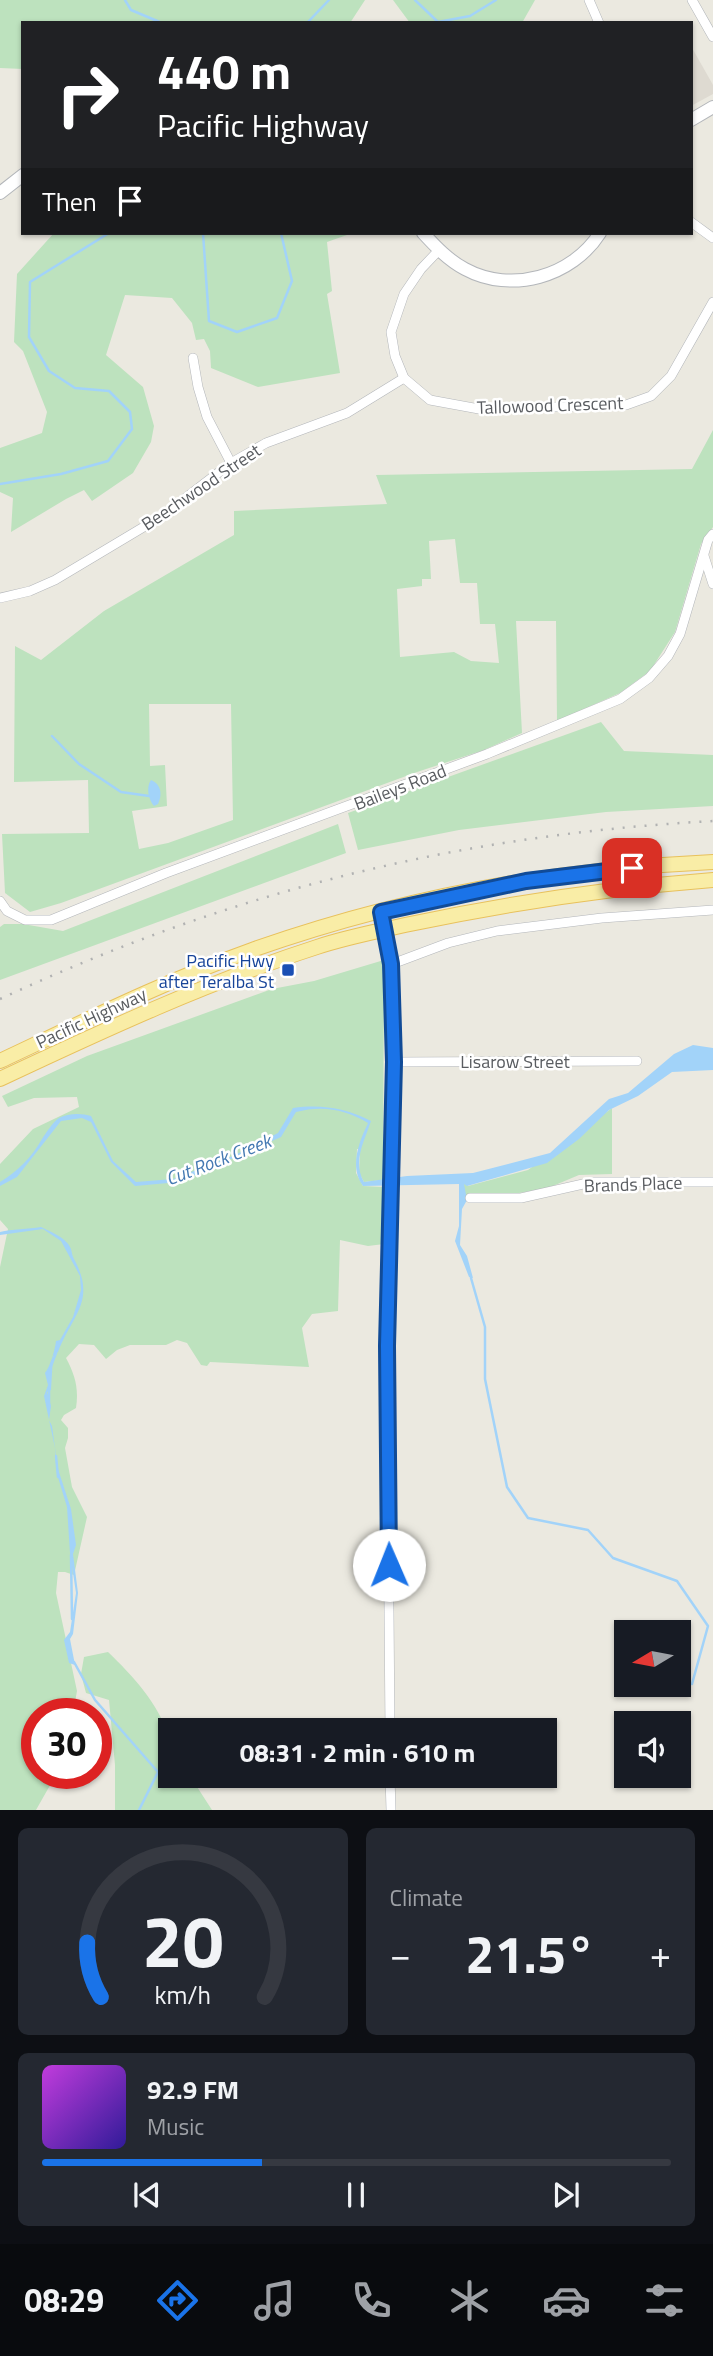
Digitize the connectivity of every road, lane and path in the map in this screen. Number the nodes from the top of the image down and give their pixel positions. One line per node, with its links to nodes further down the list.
1 (589, 0): 3 (street)
2 (692, 0): 4 (street)
3 (598, 21)
4 (713, 37)
5 (713, 107): 6 (street)
6 (693, 119)
7 (21, 177): 8 (street)
8 (0, 193)
9 (693, 223): 12 (street)
10 (425, 235): 13 (street)
11 (599, 235): 13 (street)
12 (713, 238)
13 (439, 250): 16 (street)
14 (713, 302): 16 (street, Tallowood Crescent)
15 (193, 358): 17 (street)
16 (404, 378): 17 (street, Beechwood Street)
17 (231, 463): 21 (street, Beechwood Street)
18 (713, 534): 19 (street, Baileys Road)
19 (704, 555): 20 (street); 24 (street, Baileys Road)
20 (713, 584)
21 (0, 598)
22 (713, 862): 26 (main road, Pacific Highway)
23 (713, 880): 27 (main road, Pacific Highway)
24 (0, 901)
25 (713, 911): 28 (street)
26 (381, 912): 27 (street); 29 (main road, Pacific Highway)
27 (384, 930): 28 (street); 32 (main road, Pacific Highway)
28 (391, 964): 31 (street)
29 (0, 1061)
30 (637, 1061): 31 (street, Lisarow Street)
31 (394, 1062): 35 (street)
32 (0, 1079)
33 (713, 1182): 34 (street, Brands Place)
34 (470, 1198)
35 (390, 1718)
36 (390, 1788): 37 (street)
37 (391, 1810)

